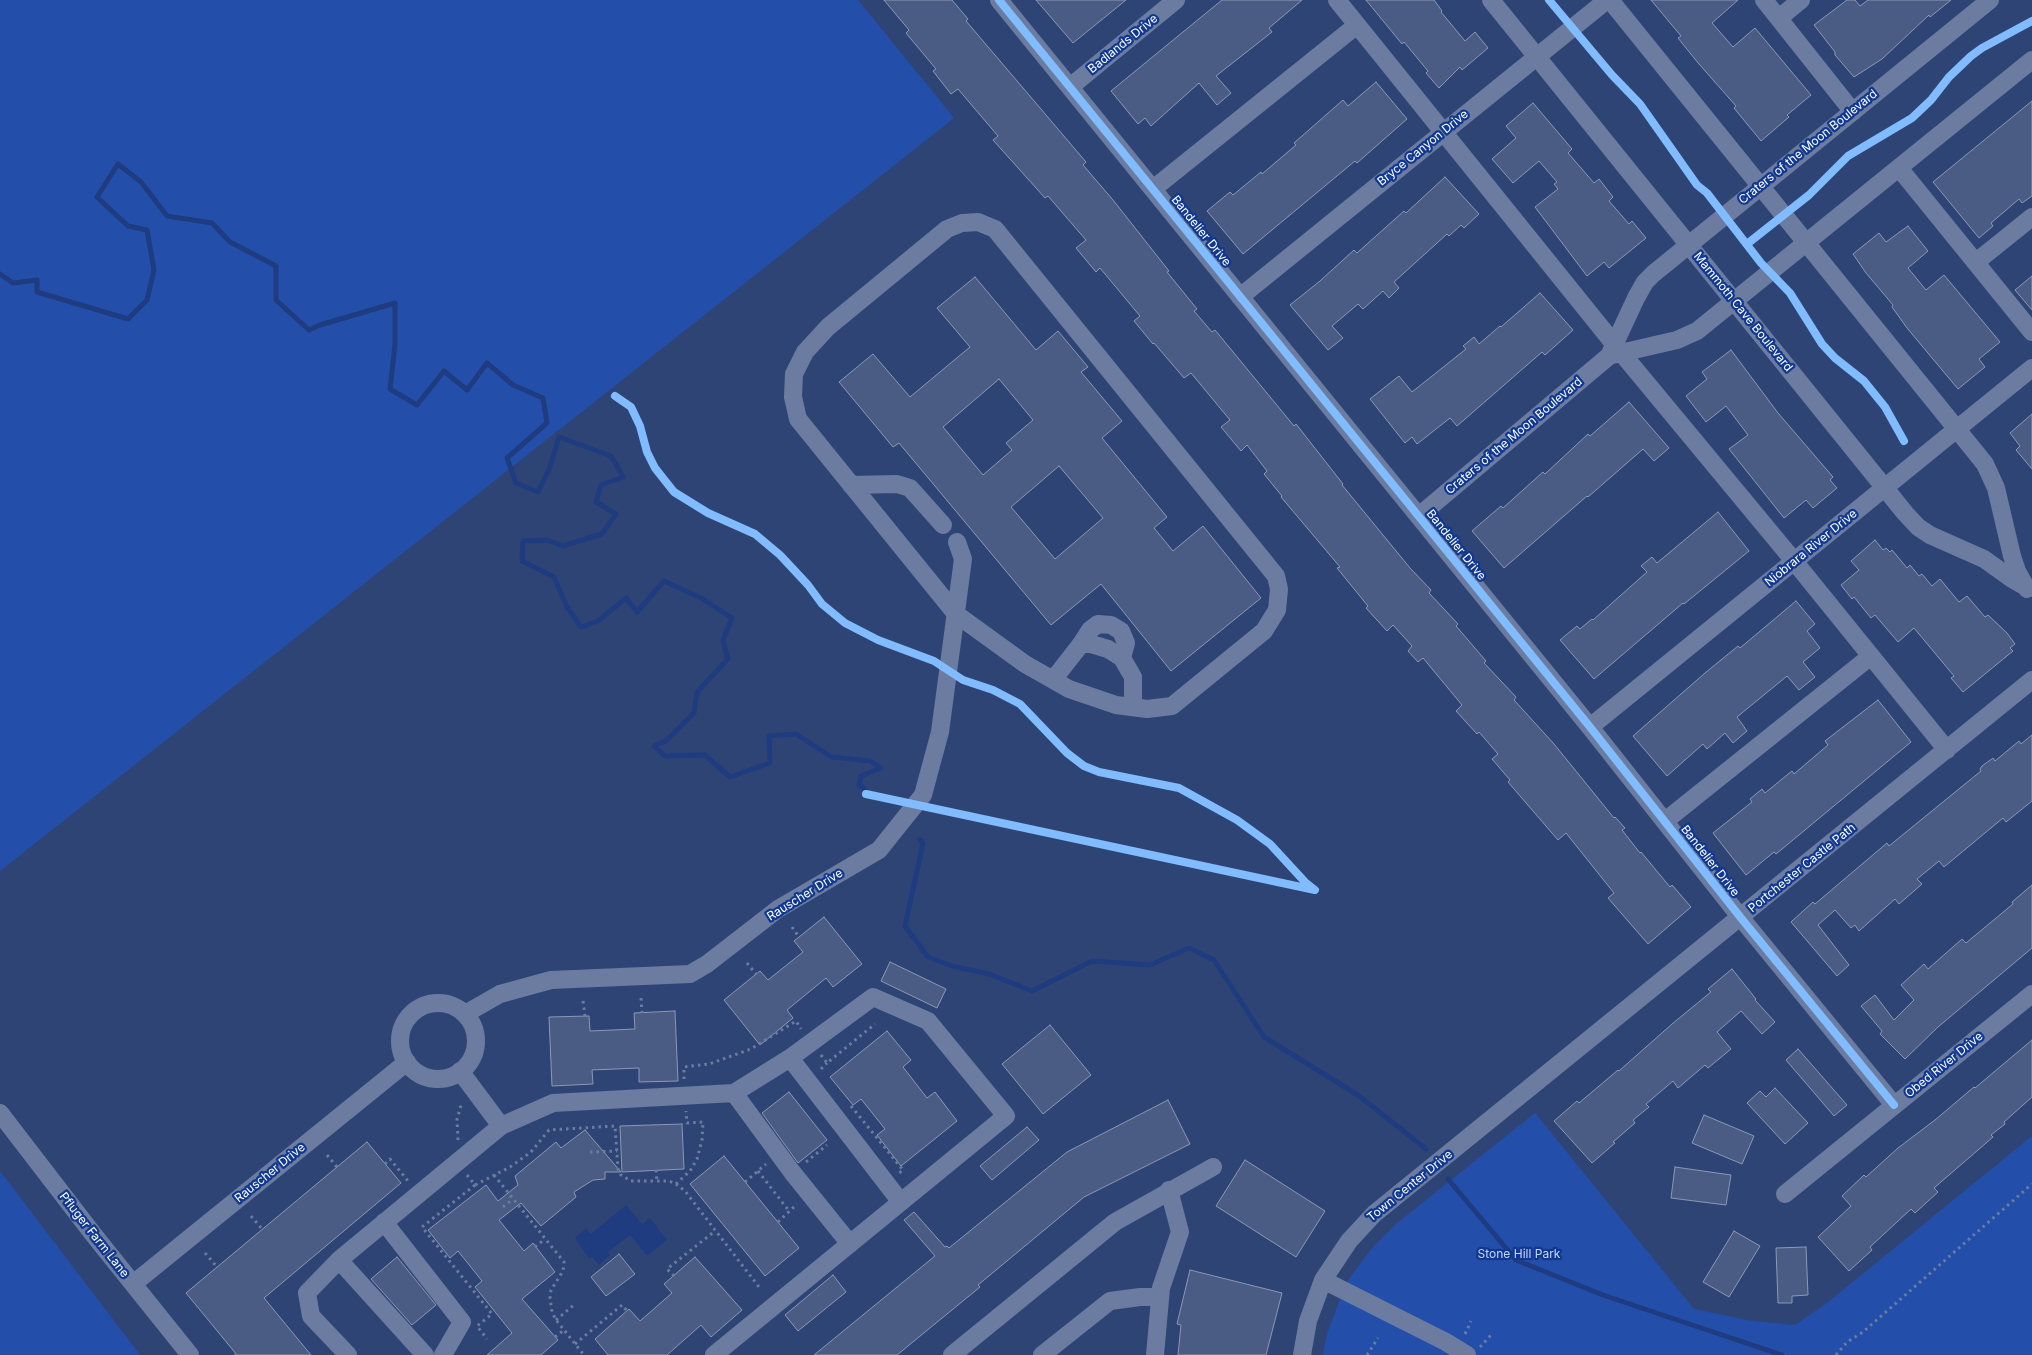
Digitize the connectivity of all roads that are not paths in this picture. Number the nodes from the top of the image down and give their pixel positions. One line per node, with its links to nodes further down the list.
1 (999, 0): 13 (street, Bandelier Drive)
2 (1176, 0): 13 (street, Badlands Drive)
3 (1337, 0): 10 (street)
4 (1491, 0): 11 (street, Mammoth Cave Boulevard)
5 (1608, 0): 11 (street, Bryce Canyon Drive); 17 (street, Mammoth Cave Boulevard)
6 (1764, 0): 9 (street)
7 (1801, 0): 9 (street)
8 (1990, 0): 14 (street, Craters of the Moon Boulevard)
9 (1779, 18): 14 (street)
10 (1357, 25): 15 (street); 18 (street)
11 (1536, 57): 15 (street, Bryce Canyon Drive); 21 (street, Mammoth Cave Boulevard)
12 (2032, 60): 16 (street, Craters of the Moon Boulevard)
13 (1070, 87): 18 (street, Bandelier Drive)
14 (1853, 112): 17 (street, Craters of the Moon Boulevard)
15 (1443, 132): 23 (street, Bryce Canyon Drive); 26 (street)
16 (1899, 168): 20 (street, Craters of the Moon Boulevard); 22 (street)
17 (1761, 186): 20 (street, Mammoth Cave Boulevard); 21 (street, Craters of the Moon Boulevard)
18 (1153, 189): 23 (street, Bandelier Drive)
19 (2032, 216): 22 (street)
20 (1806, 243): 24 (street, Craters of the Moon Boulevard); 28 (street, Mammoth Cave Boulevard)
21 (1688, 245): 24 (street, Mammoth Cave Boulevard); 26 (street, Craters of the Moon Boulevard)
22 (1976, 262): 25 (street)
23 (1240, 297): 31 (street, Bandelier Drive)
24 (1734, 301): 26 (street, Craters of the Moon Boulevard); 30 (street, Mammoth Cave Boulevard)
25 (2032, 332)
26 (1615, 351): 31 (street, Craters of the Moon Boulevard); 34 (street)
27 (2032, 368): 28 (street, Niobrara River Drive)
28 (1957, 429): 30 (street, Niobrara River Drive); 35 (street, Mammoth Cave Boulevard)
29 (851, 485): 32 (street); 36 (street); 42 (street)
30 (1886, 487): 34 (street, Niobrara River Drive); 35 (street, Mammoth Cave Boulevard)
31 (1419, 516): 43 (street, Bandelier Drive)
32 (943, 525)
33 (957, 542): 36 (street, Rauscher Drive)
34 (1794, 561): 38 (street); 43 (street, Niobrara River Drive)
35 (2029, 591)
36 (956, 614): 40 (street); 48 (street, Rauscher Drive)
37 (1081, 644): 39 (street); 39 (street); 40 (street)
38 (1871, 656): 44 (street); 45 (street)
39 (1122, 658): 42 (street)
40 (1053, 680): 42 (street)
41 (2032, 680): 44 (street, Portchester Castle Path)
42 (1133, 707)
43 (1590, 727): 45 (street, Bandelier Drive)
44 (1947, 750): 46 (street, Portchester Castle Path)
45 (1665, 822): 46 (street, Bandelier Drive)
46 (1741, 918): 53 (street, Bandelier Drive); 54 (street, Portchester Castle Path)
47 (2032, 994): 53 (street, Obed River Drive)
48 (465, 1014): 50 (street); 51 (street)
49 (790, 1058): 52 (street); 60 (street); 60 (street)
50 (407, 1062): 51 (street); 65 (street, Rauscher Drive)
51 (460, 1072): 56 (street)
52 (734, 1093): 56 (street); 62 (street)
53 (1894, 1105): 59 (street, Obed River Drive)
54 (1502, 1111): 64 (street, Town Center Drive)
55 (0, 1113): 65 (street, Pfluger Farm Lane)
56 (501, 1126): 61 (street)
57 (1213, 1167): 58 (street)
58 (1169, 1190): 66 (street); 73 (street)
59 (1785, 1194)
60 (900, 1202): 62 (street)
61 (384, 1222): 63 (street); 71 (street)
62 (850, 1244): 72 (street)
63 (338, 1260): 69 (street); 70 (street)
64 (1323, 1280): 67 (street); 76 (street, Town Center Drive)
65 (133, 1284): 68 (street, Pfluger Farm Lane)
66 (1160, 1297): 74 (street); 75 (street)
67 (1469, 1348)
68 (190, 1355)
69 (348, 1355)
70 (425, 1355)
71 (443, 1355)
72 (714, 1355)
73 (952, 1355)
74 (1042, 1355)
75 (1155, 1355)
76 (1302, 1355)

